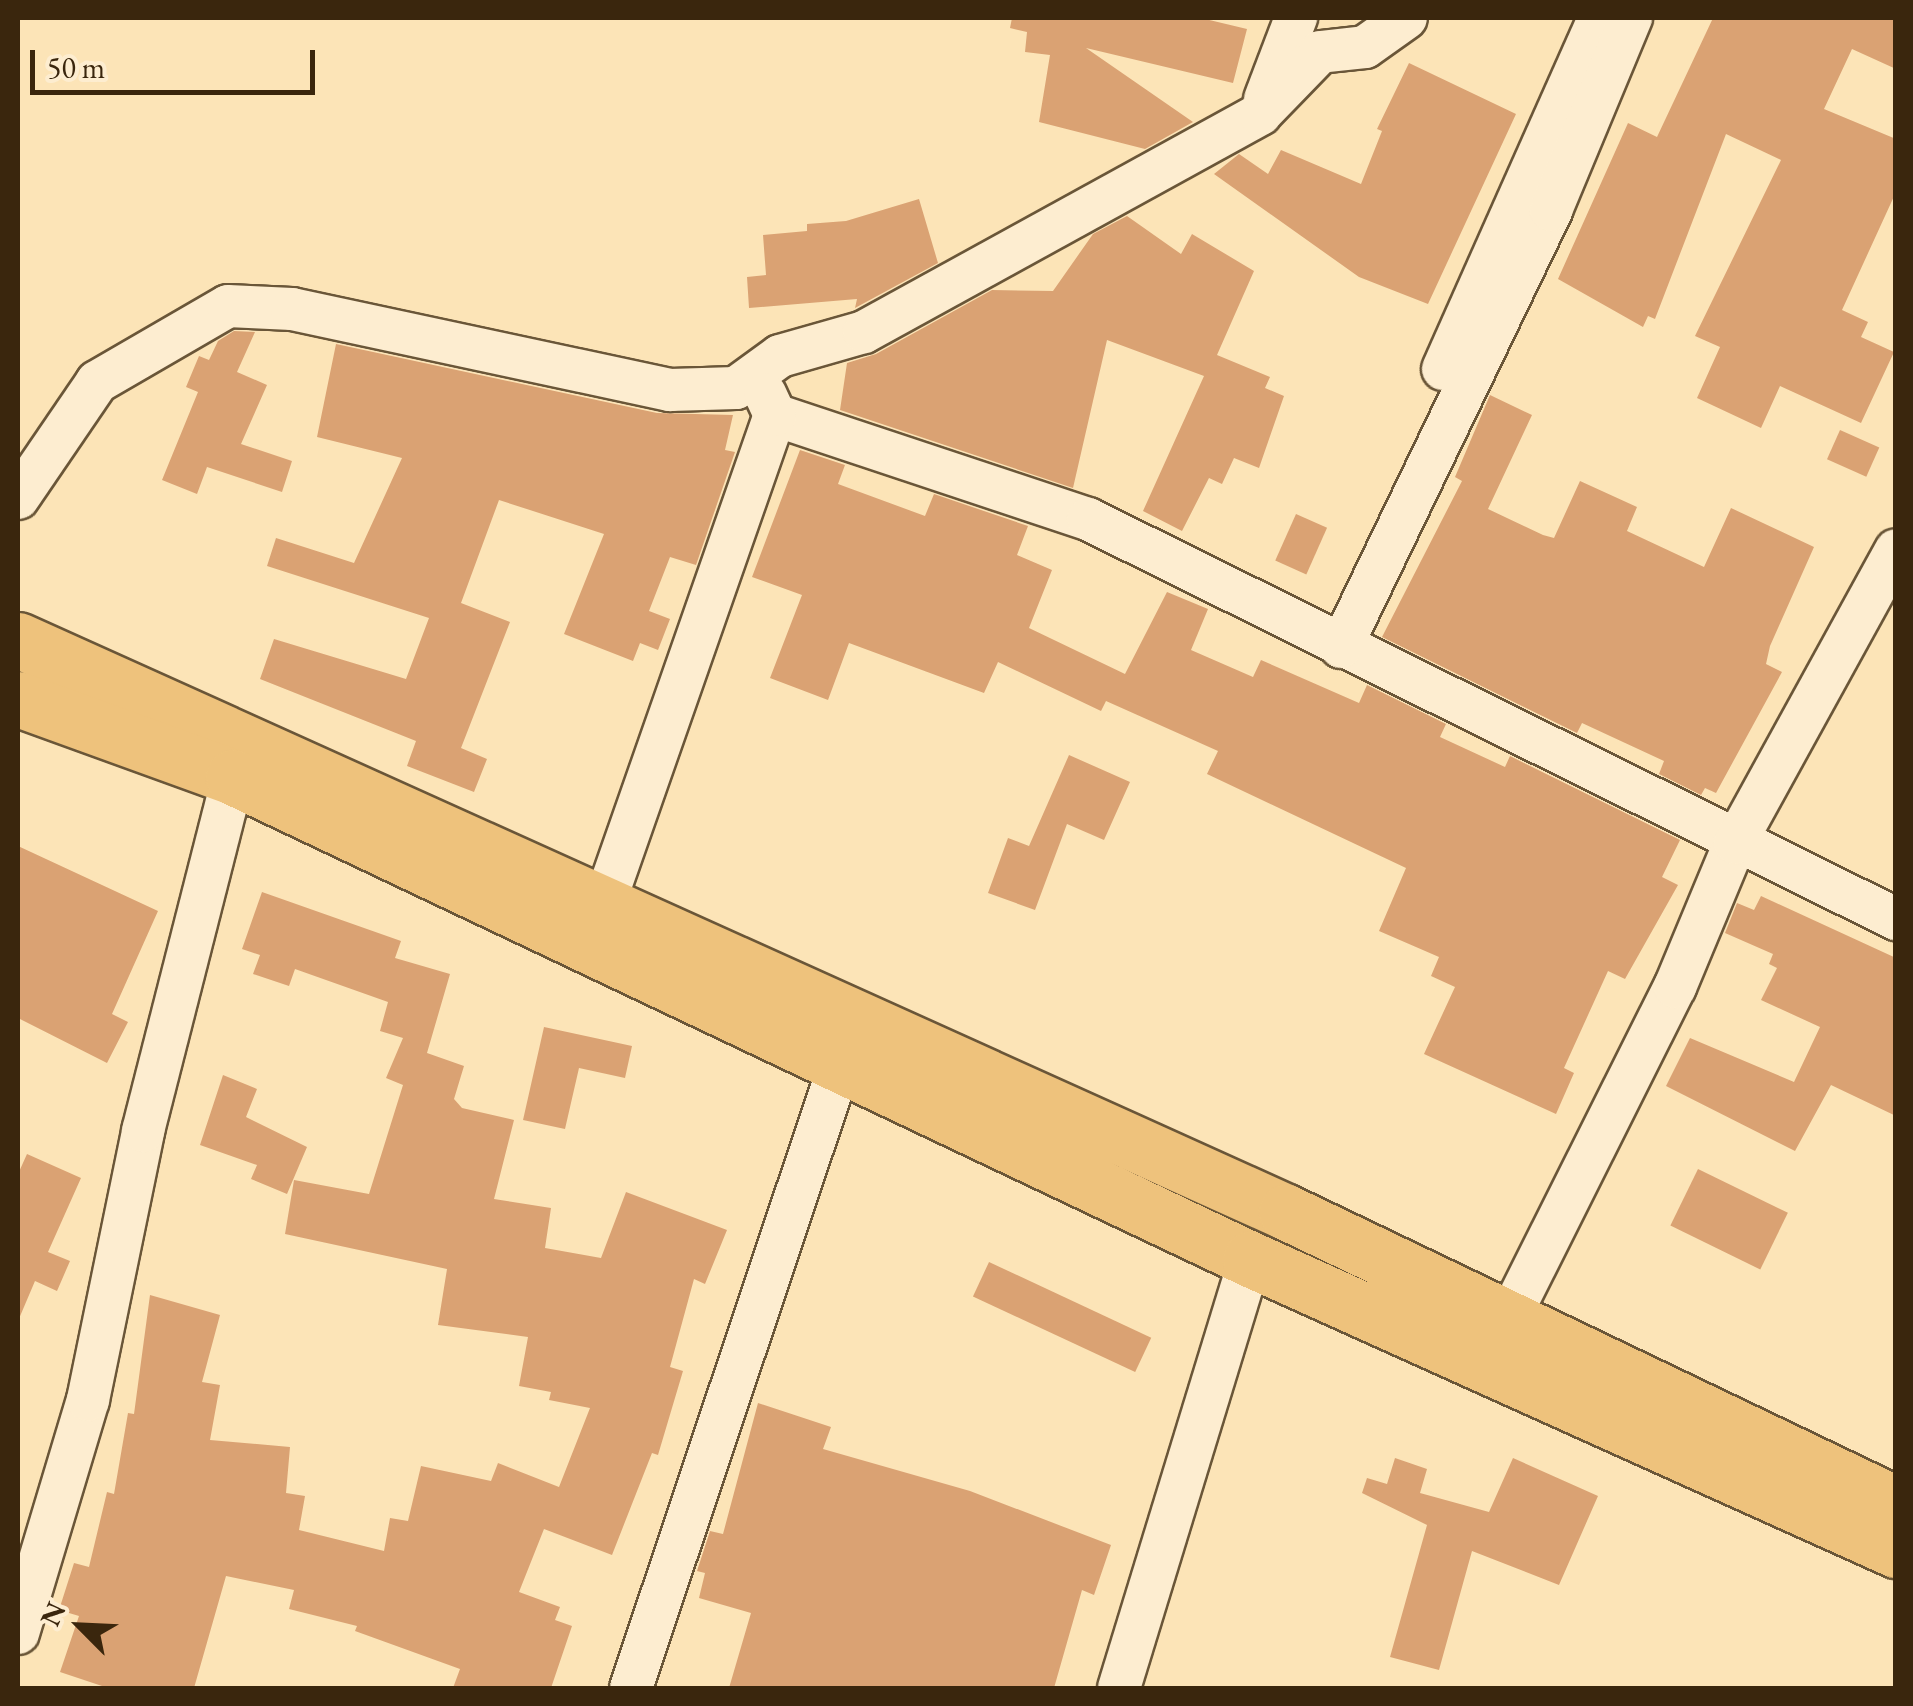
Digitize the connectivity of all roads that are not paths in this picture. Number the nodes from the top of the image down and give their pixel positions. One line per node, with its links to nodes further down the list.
1 (1296, 18): 5 (street)
2 (1406, 18): 5 (street)
3 (1599, 18): 11 (street)
4 (1630, 18): 11 (street)
5 (1260, 114): 6 (street)
6 (736, 388): 7 (street); 8 (street)
7 (775, 415): 11 (street); 15 (street)
8 (18, 498)
9 (1896, 550): 14 (street)
10 (18, 640): 15 (main road)
11 (1333, 643): 14 (street)
12 (18, 699): 13 (main road)
13 (233, 777): 17 (main road); 22 (street)
14 (1734, 843): 16 (street); 19 (street)
15 (604, 904): 19 (main road)
16 (1896, 920)
17 (841, 1061): 18 (main road); 23 (street)
18 (1250, 1259): 21 (main road); 24 (street)
19 (1508, 1320): 20 (main road)
20 (1896, 1504)
21 (1896, 1550)
22 (18, 1633)
23 (632, 1688)
24 (1118, 1688)

